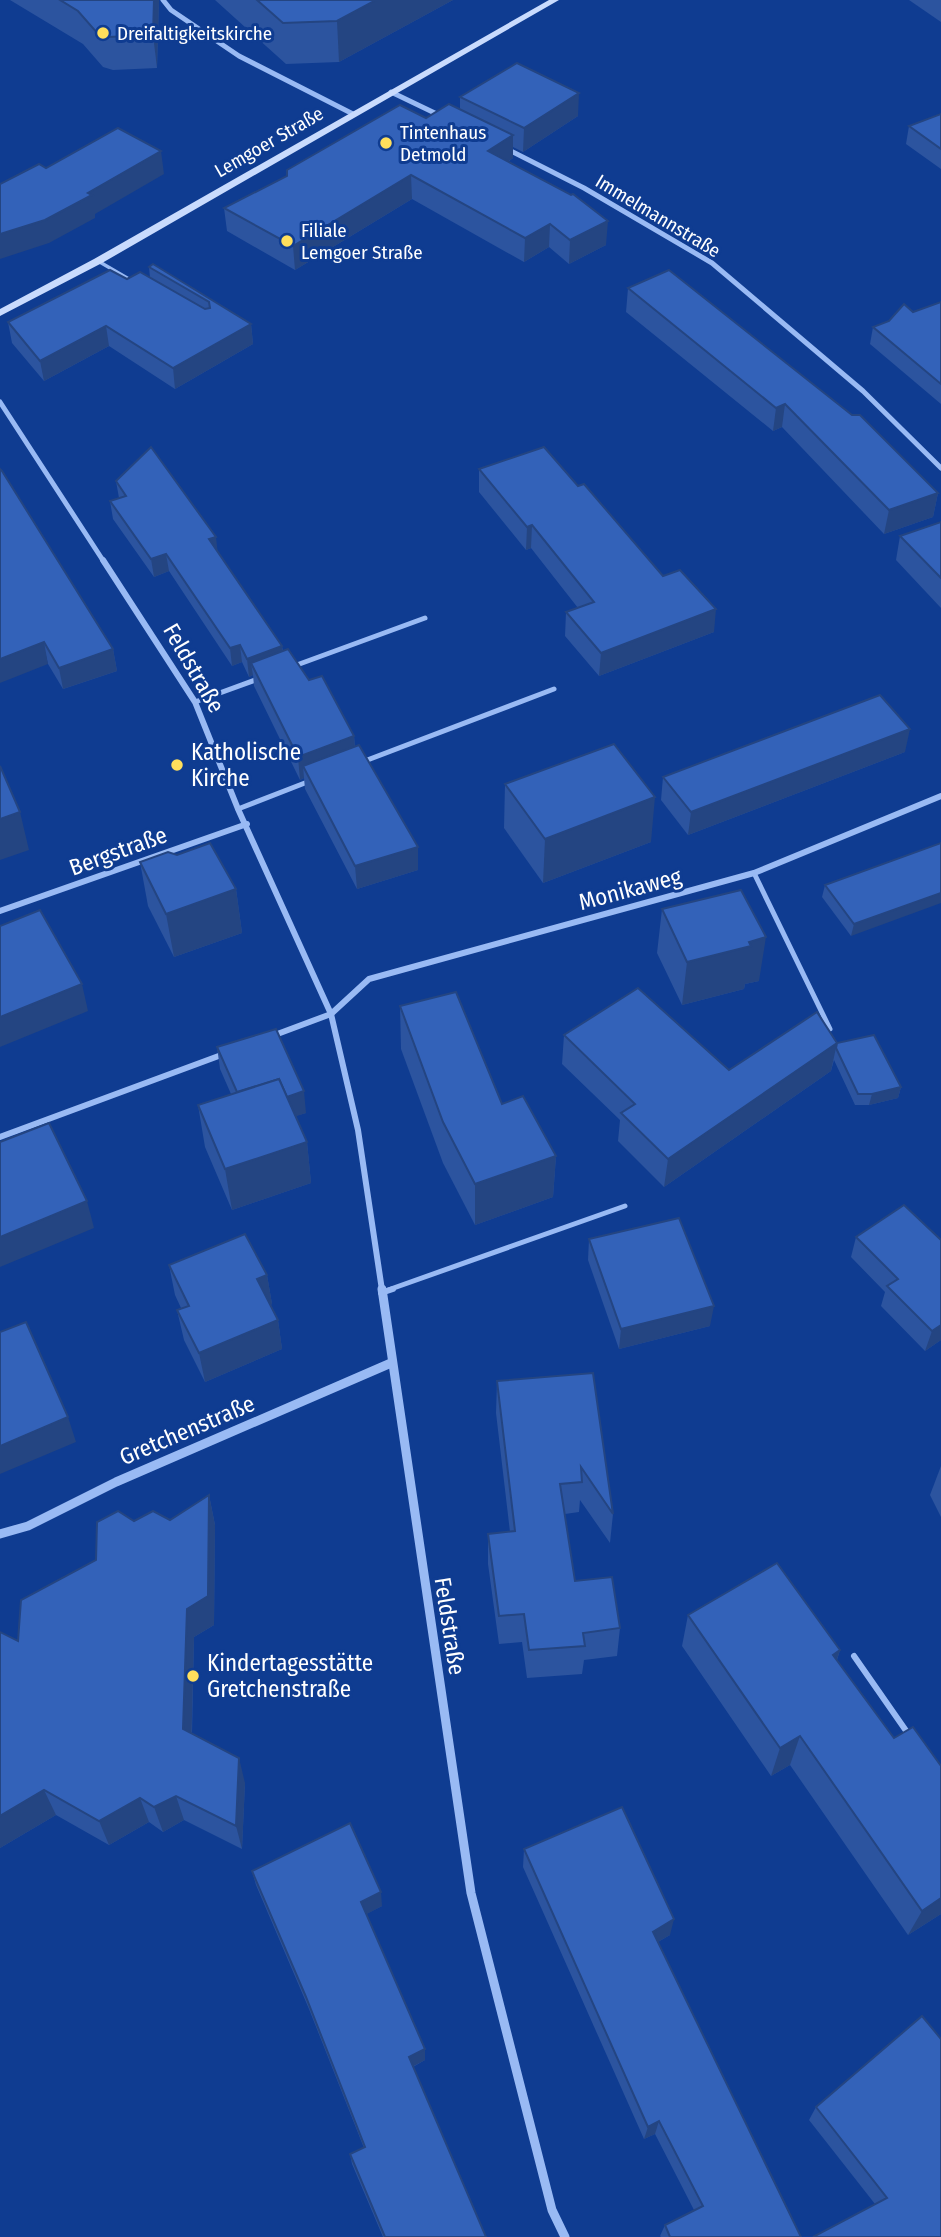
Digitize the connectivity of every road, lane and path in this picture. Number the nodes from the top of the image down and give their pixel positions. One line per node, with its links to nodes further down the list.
1 (163, 0): 4 (street)
2 (555, 0): 3 (main road, Lemgoer Straße)
3 (391, 92): 4 (main road, Lemgoer Straße); 5 (street)
4 (353, 114): 7 (main road, Lemgoer Straße)
5 (451, 121)
6 (499, 145): 11 (street, Immelmannstraße)
7 (97, 261): 8 (lane); 9 (main road, Lemgoer Straße)
8 (142, 287)
9 (0, 313)
10 (0, 402): 16 (street, Feldstraße)
11 (941, 468)
12 (425, 618): 13 (lane)
13 (285, 669)
14 (259, 678): 16 (lane)
15 (554, 688): 17 (lane)
16 (195, 702): 20 (street, Feldstraße)
17 (352, 765)
18 (314, 780): 20 (lane)
19 (941, 796): 22 (street, Monikaweg)
20 (238, 809): 21 (street, Feldstraße)
21 (247, 824): 23 (street, Bergstraße); 24 (street, Feldstraße)
22 (754, 873): 24 (street, Monikaweg); 25 (lane)
23 (0, 912)
24 (331, 1014): 26 (street); 30 (street, Feldstraße)
25 (830, 1029)
26 (260, 1040)
27 (237, 1049): 28 (street)
28 (0, 1137)
29 (625, 1206): 30 (lane)
30 (381, 1293): 31 (street, Feldstraße)
31 (391, 1363): 32 (street, Gretchenstraße); 35 (street, Feldstraße)
32 (0, 1534)
33 (854, 1656): 34 (lane)
34 (917, 1747)
35 (565, 2237)

